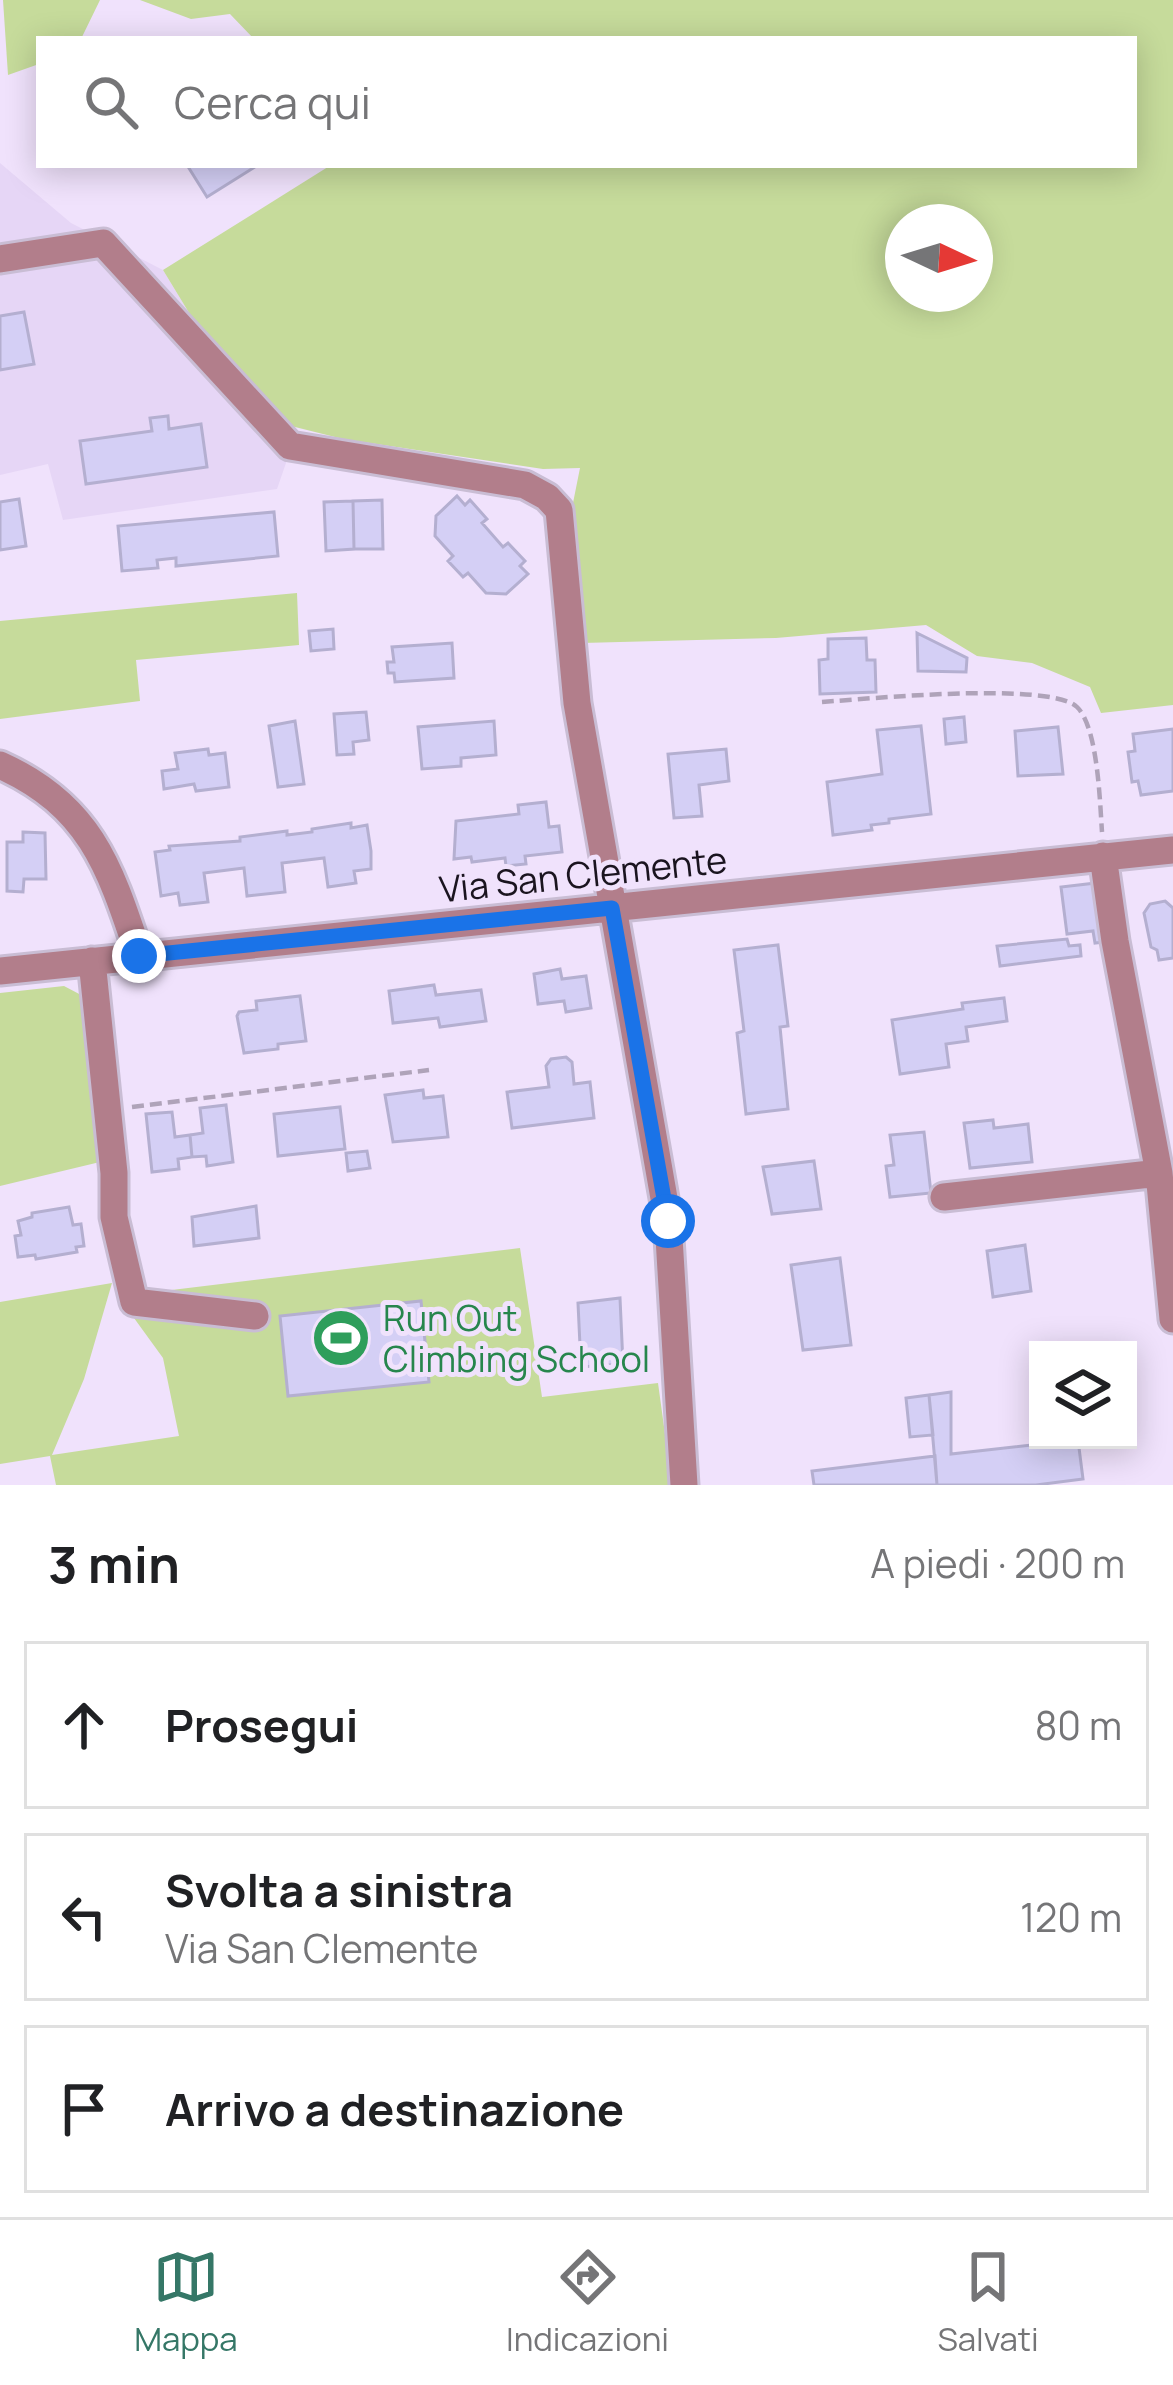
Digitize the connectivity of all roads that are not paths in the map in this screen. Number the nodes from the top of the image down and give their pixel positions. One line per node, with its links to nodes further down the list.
1 (0, 259): 5 (street)
2 (0, 765): 6 (street)
3 (1173, 850): 4 (street, Via San Clemente)
4 (1103, 856): 5 (street, Via San Clemente); 9 (street)
5 (612, 908): 6 (street, Via San Clemente); 13 (street)
6 (139, 956): 7 (street, Via San Clemente)
7 (92, 961): 8 (street, Via San Clemente); 11 (street)
8 (0, 971)
9 (1159, 1173): 10 (street); 12 (street)
10 (944, 1197)
11 (255, 1316)
12 (1173, 1318)
13 (685, 1485)

